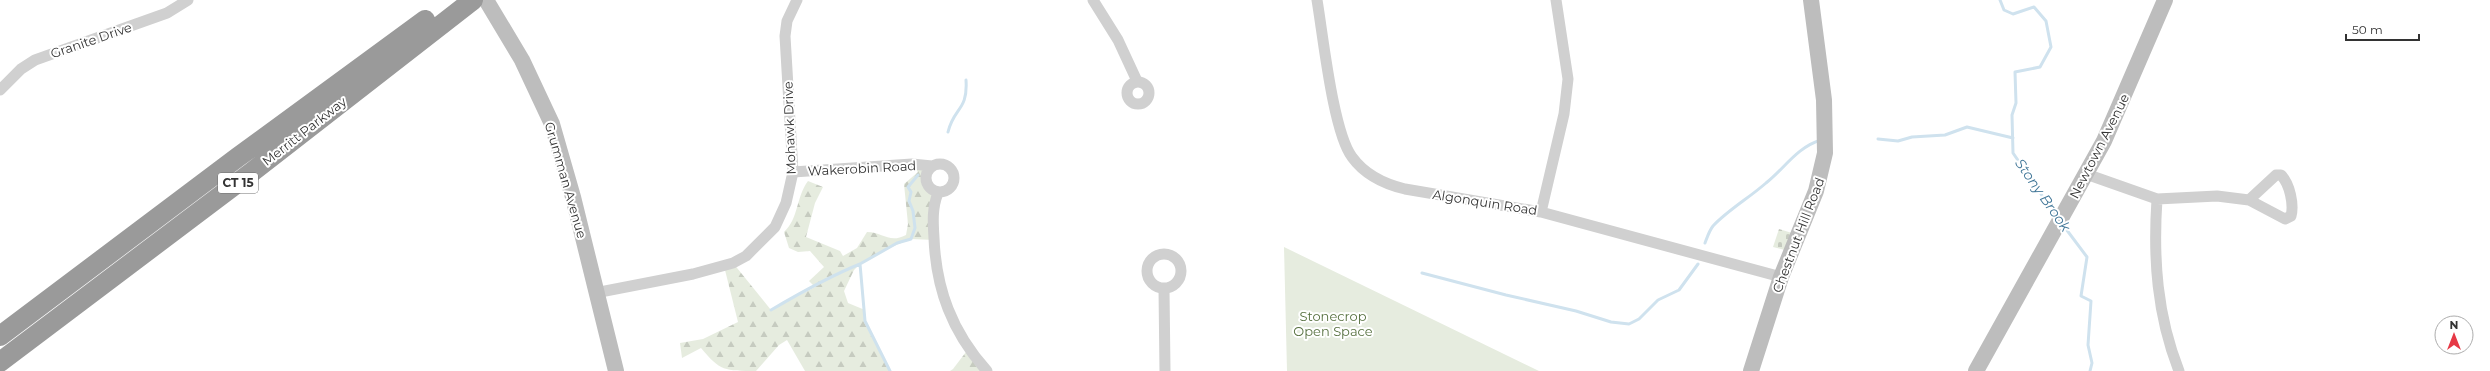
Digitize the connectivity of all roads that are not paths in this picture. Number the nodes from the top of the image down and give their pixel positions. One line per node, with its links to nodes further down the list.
1 (188, 0): 12 (street, Granite Drive)
2 (452, 0): 23 (highway, Merritt Parkway / CT 15)
3 (473, 0): 24 (highway, Merritt Parkway / CT 15)
4 (486, 0): 22 (street, Grumman Avenue)
5 (797, 0): 14 (street, Mohawk Drive)
6 (1093, 0): 11 (street)
7 (1317, 0): 19 (street, Algonquin Road)
8 (1556, 0): 19 (street)
9 (1811, 0): 20 (street, Chestnut Hill Road)
10 (2164, 0): 15 (street, Newtown Avenue)
11 (1137, 82)
12 (0, 90)
13 (932, 166): 14 (street, Wakerobin Road); 16 (street, Wakerobin Road); 16 (street, Wakerobin Road)
14 (793, 172): 22 (street, Mohawk Drive)
15 (2086, 174): 17 (street); 29 (street, Newtown Avenue)
16 (938, 193): 26 (street)
17 (2157, 199): 18 (street); 30 (street)
18 (2249, 200)
19 (1541, 212): 20 (street, Algonquin Road)
20 (1781, 277): 28 (street, Chestnut Hill Road)
21 (1164, 289): 27 (street)
22 (595, 293): 25 (street, Grumman Avenue)
23 (0, 336)
24 (0, 362)
25 (616, 371)
26 (987, 371)
27 (1165, 371)
28 (1751, 371)
29 (1976, 371)
30 (2178, 371)

